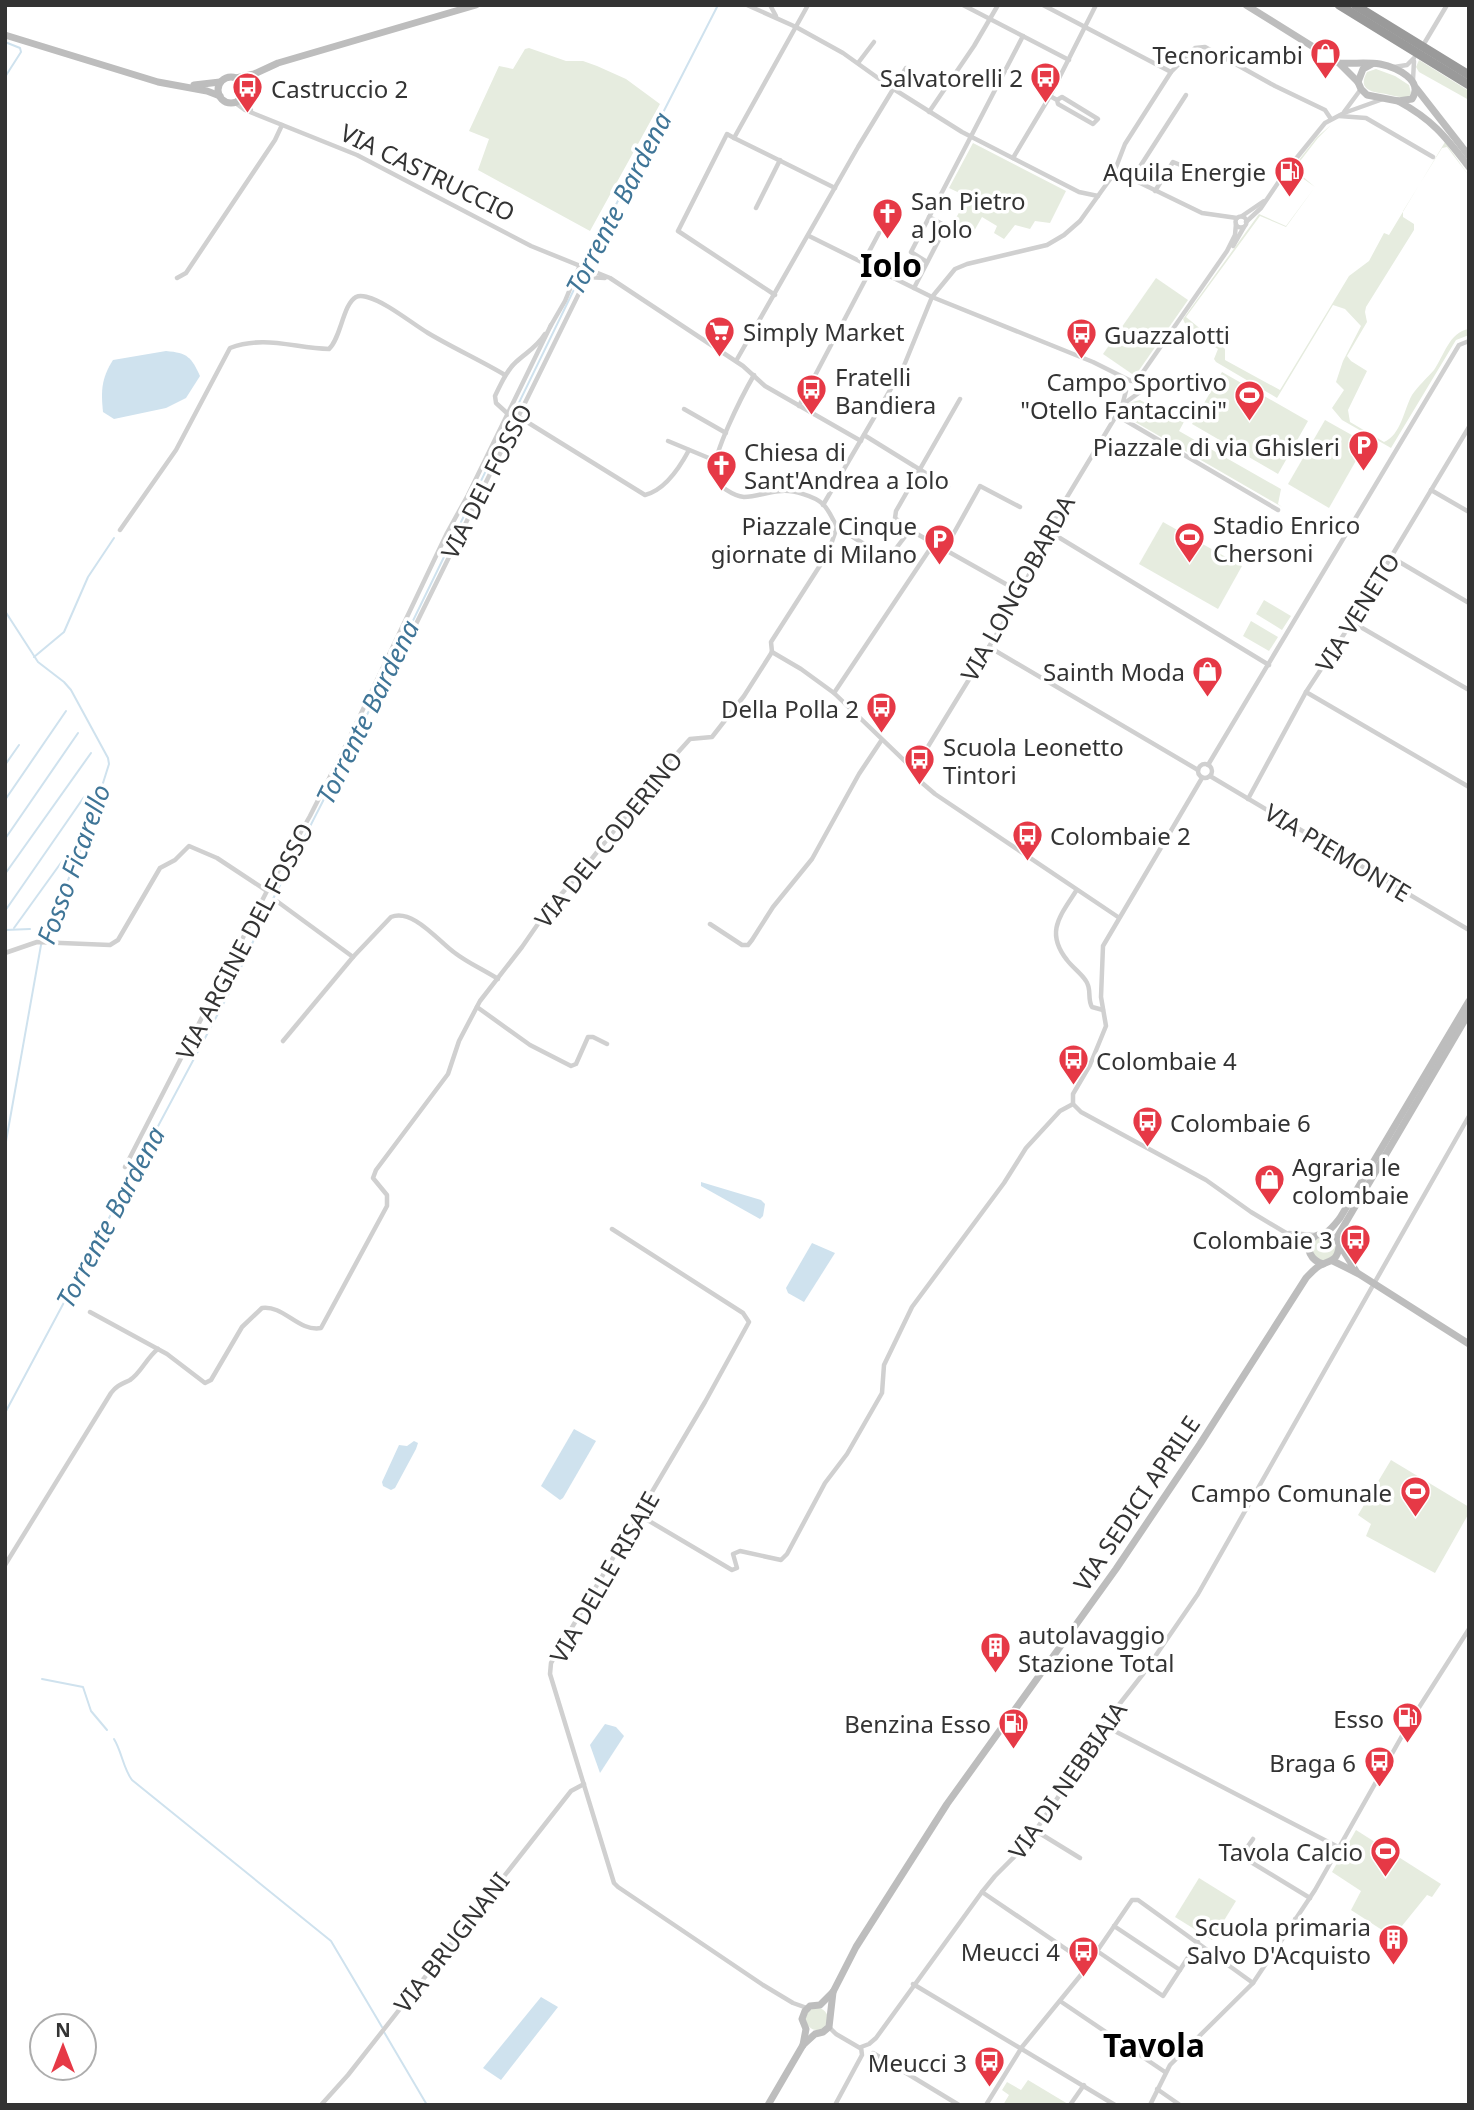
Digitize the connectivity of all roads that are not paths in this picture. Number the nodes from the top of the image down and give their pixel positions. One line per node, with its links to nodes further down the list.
1 (476, 5): 28 (main road)
2 (747, 5): 13 (street)
3 (770, 5): 13 (street)
4 (808, 5): 16 (street)
5 (963, 5): 14 (street)
6 (998, 5): 14 (street)
7 (1043, 5): 15 (street)
8 (1096, 5): 15 (street)
9 (1246, 5): 23 (main road)
10 (1339, 5): 34 (highway)
11 (1354, 5): 29 (highway)
12 (1447, 5): 20 (street)
13 (776, 17): 16 (street)
14 (990, 19): 18 (street); 47 (street)
15 (1085, 26): 21 (street); 27 (street)
16 (796, 27): 22 (street); 55 (street)
17 (5, 34): 32 (main road)
18 (1023, 36): 21 (street); 54 (street)
19 (874, 42): 22 (street)
20 (1425, 42)
21 (1069, 60): 40 (street)
22 (858, 62): 36 (street)
23 (1339, 63): 24 (main road); 35 (main road)
24 (1375, 64): 25 (main road); 35 (main road)
25 (1387, 66): 33 (main road); 33 (street)
26 (906, 68): 36 (street)
27 (1171, 72): 51 (street); 61 (street)
28 (254, 74): 30 (main road); 37 (main road)
29 (1469, 75)
30 (236, 78): 31 (main road); 37 (main road)
31 (220, 82): 32 (main road); 39 (main road)
32 (176, 84): 39 (main road)
33 (1415, 85): 43 (main road); 56 (main road)
34 (1469, 85)
35 (1360, 86): 41 (main road); 48 (street)
36 (892, 88): 47 (street); 64 (street)
37 (244, 92): 44 (main road); 50 (street)
38 (1186, 94): 63 (street)
39 (220, 96): 44 (main road)
40 (1050, 96): 42 (street); 58 (street)
41 (1384, 98): 43 (main road); 45 (street)
42 (1057, 100): 46 (street); 49 (street)
43 (1398, 101): 60 (main road)
44 (234, 102): 50 (street, VIA CASTRUCCIO)
45 (1368, 104): 48 (street); 52 (street)
46 (1079, 107): 49 (street); 49 (street)
47 (929, 112): 54 (street)
48 (1344, 113): 51 (street)
49 (1074, 114)
50 (258, 115): 53 (street, VIA CASTRUCCIO)
51 (1333, 118): 52 (street); 67 (street)
52 (1366, 118): 57 (street)
53 (282, 125): 78 (street, VIA CASTRUCCIO); 80 (street)
54 (971, 136): 58 (street); 69 (street)
55 (734, 138): 59 (street); 83 (street)
56 (1469, 156)
57 (1433, 157)
58 (1013, 158): 66 (street)
59 (780, 160): 64 (street); 68 (street)
60 (1469, 167)
61 (1113, 175): 63 (street); 66 (street)
62 (1213, 178): 65 (street)
63 (1132, 179): 65 (street)
64 (835, 188): 74 (street)
65 (1155, 191): 70 (street)
66 (1098, 196): 84 (street)
67 (1264, 201): 70 (street); 72 (street)
68 (755, 208)
69 (929, 217): 76 (street); 76 (street)
70 (1239, 217): 71 (street); 72 (street)
71 (1236, 224): 72 (street); 75 (street)
72 (1245, 225): 75 (street)
73 (880, 233): 77 (street)
74 (809, 236): 77 (street); 83 (street)
75 (1227, 251): 88 (street)
76 (927, 262): 82 (street)
77 (863, 263): 79 (street)
78 (580, 265): 81 (street, VIA CASTRUCCIO); 85 (street)
79 (872, 267): 82 (street); 97 (street)
80 (177, 278)
81 (610, 278): 87 (street, VIA CASTRUCCIO); 102 (street, VIA DEL FOSSO)
82 (914, 288): 84 (street)
83 (775, 295): 87 (street)
84 (932, 297): 91 (street); 105 (street)
85 (551, 325): 89 (street); 100 (street, VIA ARGINE DEL FOSSO)
86 (1469, 341): 129 (street)
87 (736, 362): 90 (street, VIA CASTRUCCIO)
88 (1143, 372): 92 (street, VIA LONGOBARDA); 93 (street)
89 (505, 375): 100 (street); 118 (street)
90 (754, 375): 97 (street, VIA CASTRUCCIO); 104 (street)
91 (1117, 376): 92 (street); 94 (street)
92 (1132, 381): 93 (street); 94 (street, VIA LONGOBARDA)
93 (1139, 384): 95 (street)
94 (1125, 390): 95 (street); 98 (street, VIA LONGOBARDA)
95 (1134, 397): 98 (street, VIA LONGOBARDA)
96 (960, 399): 110 (street)
97 (799, 406): 107 (street, VIA CASTRUCCIO)
98 (1122, 406): 101 (street, VIA LONGOBARDA)
99 (684, 409): 104 (street)
100 (509, 414): 142 (street, VIA ARGINE DEL FOSSO)
101 (1116, 415): 115 (street); 120 (street, VIA LONGOBARDA)
102 (519, 417): 108 (street); 130 (street, VIA DEL FOSSO)
103 (1469, 427): 112 (street, VIA VENETO)
104 (726, 433): 109 (street)
105 (864, 435): 107 (street); 110 (street)
106 (668, 441): 108 (street)
107 (861, 441): 113 (street)
108 (689, 450): 109 (street)
109 (716, 461): 113 (street)
110 (919, 470): 111 (street); 119 (street)
111 (948, 487)
112 (1431, 490): 116 (street); 123 (street, VIA VENETO)
113 (823, 505): 117 (street)
114 (1020, 507): 122 (street)
115 (1278, 509)
116 (1469, 512)
117 (837, 527): 119 (street); 128 (street, VIA DEL CODERINO)
118 (120, 530)
119 (910, 530): 121 (street)
120 (1050, 532): 124 (street, VIA LONGOBARDA); 129 (street)
121 (934, 543): 122 (street); 133 (street)
122 (945, 549): 124 (street)
123 (1391, 557): 125 (street); 126 (street, VIA VENETO)
124 (1020, 592): 127 (street, VIA LONGOBARDA)
125 (1469, 603)
126 (1352, 622): 131 (street); 132 (street, VIA VENETO)
127 (989, 647): 136 (street, VIA LONGOBARDA); 137 (street)
128 (772, 652): 133 (street); 150 (street, VIA DEL CODERINO)
129 (1269, 665): 135 (street)
130 (386, 685)
131 (1469, 690)
132 (1306, 692): 140 (street); 141 (street, VIA VENETO)
133 (834, 693): 134 (street)
134 (881, 741): 136 (street); 146 (street)
135 (1208, 765): 137 (street); 138 (street)
136 (911, 767): 143 (street)
137 (1198, 770): 139 (street)
138 (1210, 776): 139 (street); 141 (street, VIA PIEMONTE)
139 (1202, 778): 145 (street)
140 (1469, 787)
141 (1248, 799): 147 (street, VIA PIEMONTE)
142 (267, 891): 148 (street); 159 (street, VIA ARGINE DEL FOSSO)
143 (1076, 891): 145 (street); 153 (street)
144 (278, 902): 149 (street)
145 (1118, 917): 153 (street)
146 (710, 924)
147 (1468, 929)
148 (5, 953)
149 (353, 957): 150 (street); 155 (street)
150 (498, 979): 152 (street, VIA DEL CODERINO)
151 (1469, 1001): 162 (main road)
152 (477, 1007): 156 (street); 172 (street, VIA DEL CODERINO)
153 (1103, 1010): 157 (street)
154 (1469, 1013): 163 (main road)
155 (283, 1041)
156 (607, 1044)
157 (1073, 1104): 161 (street); 173 (street)
158 (1469, 1116): 169 (street, VIA DI NEBBIAIA)
159 (125, 1167)
160 (612, 1229): 173 (street, VIA DELLE RISAIE)
161 (1284, 1233): 162 (street); 164 (street)
162 (1321, 1234): 163 (main road); 164 (main road)
163 (1338, 1243): 165 (main road); 167 (main road)
164 (1310, 1253): 166 (main road); 168 (main road)
165 (1333, 1261): 166 (main road); 167 (main road)
166 (1324, 1264): 168 (main road)
167 (1359, 1274): 169 (main road)
168 (1306, 1278): 193 (main road, VIA SEDICI APRILE)
169 (1373, 1284): 171 (main road); 176 (street, VIA DI NEBBIAIA)
170 (90, 1312): 172 (street)
171 (1469, 1344)
172 (158, 1349): 174 (street)
173 (639, 1515): 177 (street, VIA DELLE RISAIE)
174 (5, 1565)
175 (1469, 1629): 180 (street)
176 (1103, 1725): 178 (street, VIA DI NEBBIAIA); 180 (street)
177 (584, 1784): 195 (street, VIA DELLE RISAIE); 211 (street, VIA BRUGNANI)
178 (1036, 1831): 181 (street); 182 (street, VIA DI NEBBIAIA)
179 (1253, 1839): 183 (street)
180 (1340, 1848): 183 (street)
181 (1080, 1858)
182 (982, 1892): 189 (street); 192 (street, VIA DI NEBBIAIA)
183 (1310, 1898): 184 (street)
184 (1295, 1919): 186 (street); 191 (street)
185 (1114, 1926): 187 (street); 188 (street); 190 (street)
186 (1320, 1936)
187 (1198, 1942): 190 (street); 191 (street)
188 (1097, 1951): 189 (street); 190 (street)
189 (1088, 1964): 194 (street)
190 (1180, 1970)
191 (1253, 1983): 208 (street)
192 (914, 1984): 202 (street, VIA DI NEBBIAIA); 205 (street)
193 (833, 1992): 196 (main road, VIA SEDICI APRILE); 198 (main road, VIA SEDICI APRILE)
194 (1060, 2001): 205 (street); 208 (street)
195 (793, 2003): 197 (street, VIA DELLE RISAIE); 199 (street, VIA DELLE RISAIE)
196 (820, 2005): 197 (main road); 198 (main road)
197 (808, 2008): 199 (main road)
198 (830, 2013): 201 (main road, VIA SEDICI APRILE)
199 (802, 2019): 200 (main road)
200 (806, 2029): 201 (main road); 203 (main road)
201 (822, 2031): 203 (main road); 204 (street)
202 (869, 2044): 204 (street, VIA DI NEBBIAIA); 206 (street)
203 (803, 2045): 212 (main road)
204 (860, 2048): 207 (street)
205 (1022, 2048): 209 (street); 215 (street)
206 (873, 2053): 207 (street); 214 (street)
207 (862, 2055): 213 (street)
208 (1165, 2071): 210 (street)
209 (1084, 2085): 216 (street); 217 (street)
210 (1157, 2089): 218 (street); 219 (street)
211 (321, 2105)
212 (768, 2105)
213 (835, 2105)
214 (959, 2105)
215 (986, 2105)
216 (1070, 2105)
217 (1115, 2105)
218 (1150, 2105)
219 (1180, 2105)

